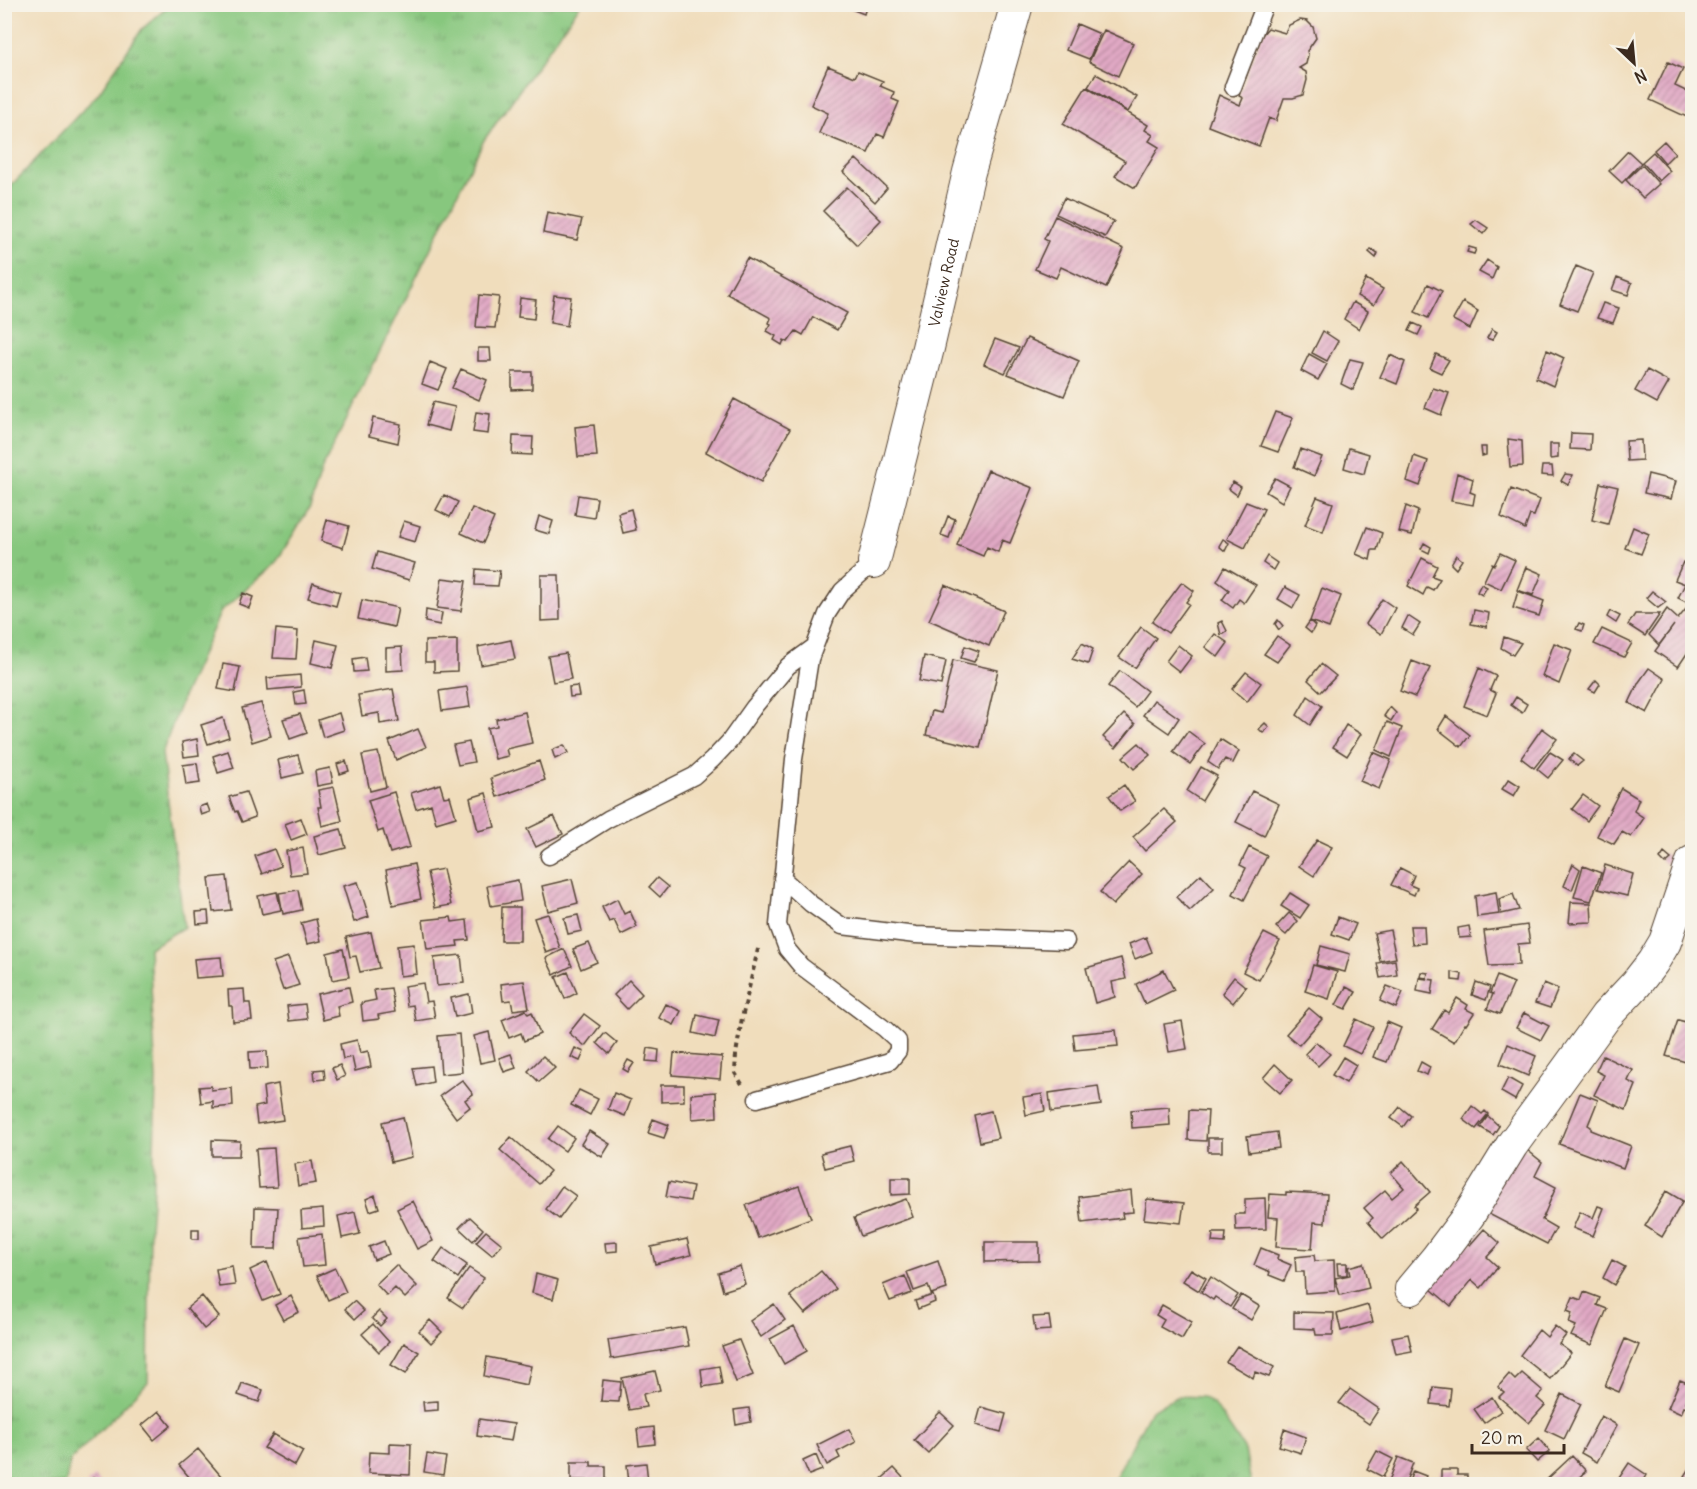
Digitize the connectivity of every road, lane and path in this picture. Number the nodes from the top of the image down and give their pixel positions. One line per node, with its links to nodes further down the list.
1 (1017, 4): 4 (street, Valview Road)
2 (1265, 4): 3 (lane)
3 (1233, 87)
4 (874, 562): 5 (lane)
5 (814, 647): 6 (lane); 8 (lane)
6 (549, 856)
7 (1692, 862): 12 (street)
8 (782, 878): 10 (lane); 11 (lane)
9 (760, 940): 11 (path)
10 (1066, 942)
11 (757, 1099)
12 (1411, 1289)

